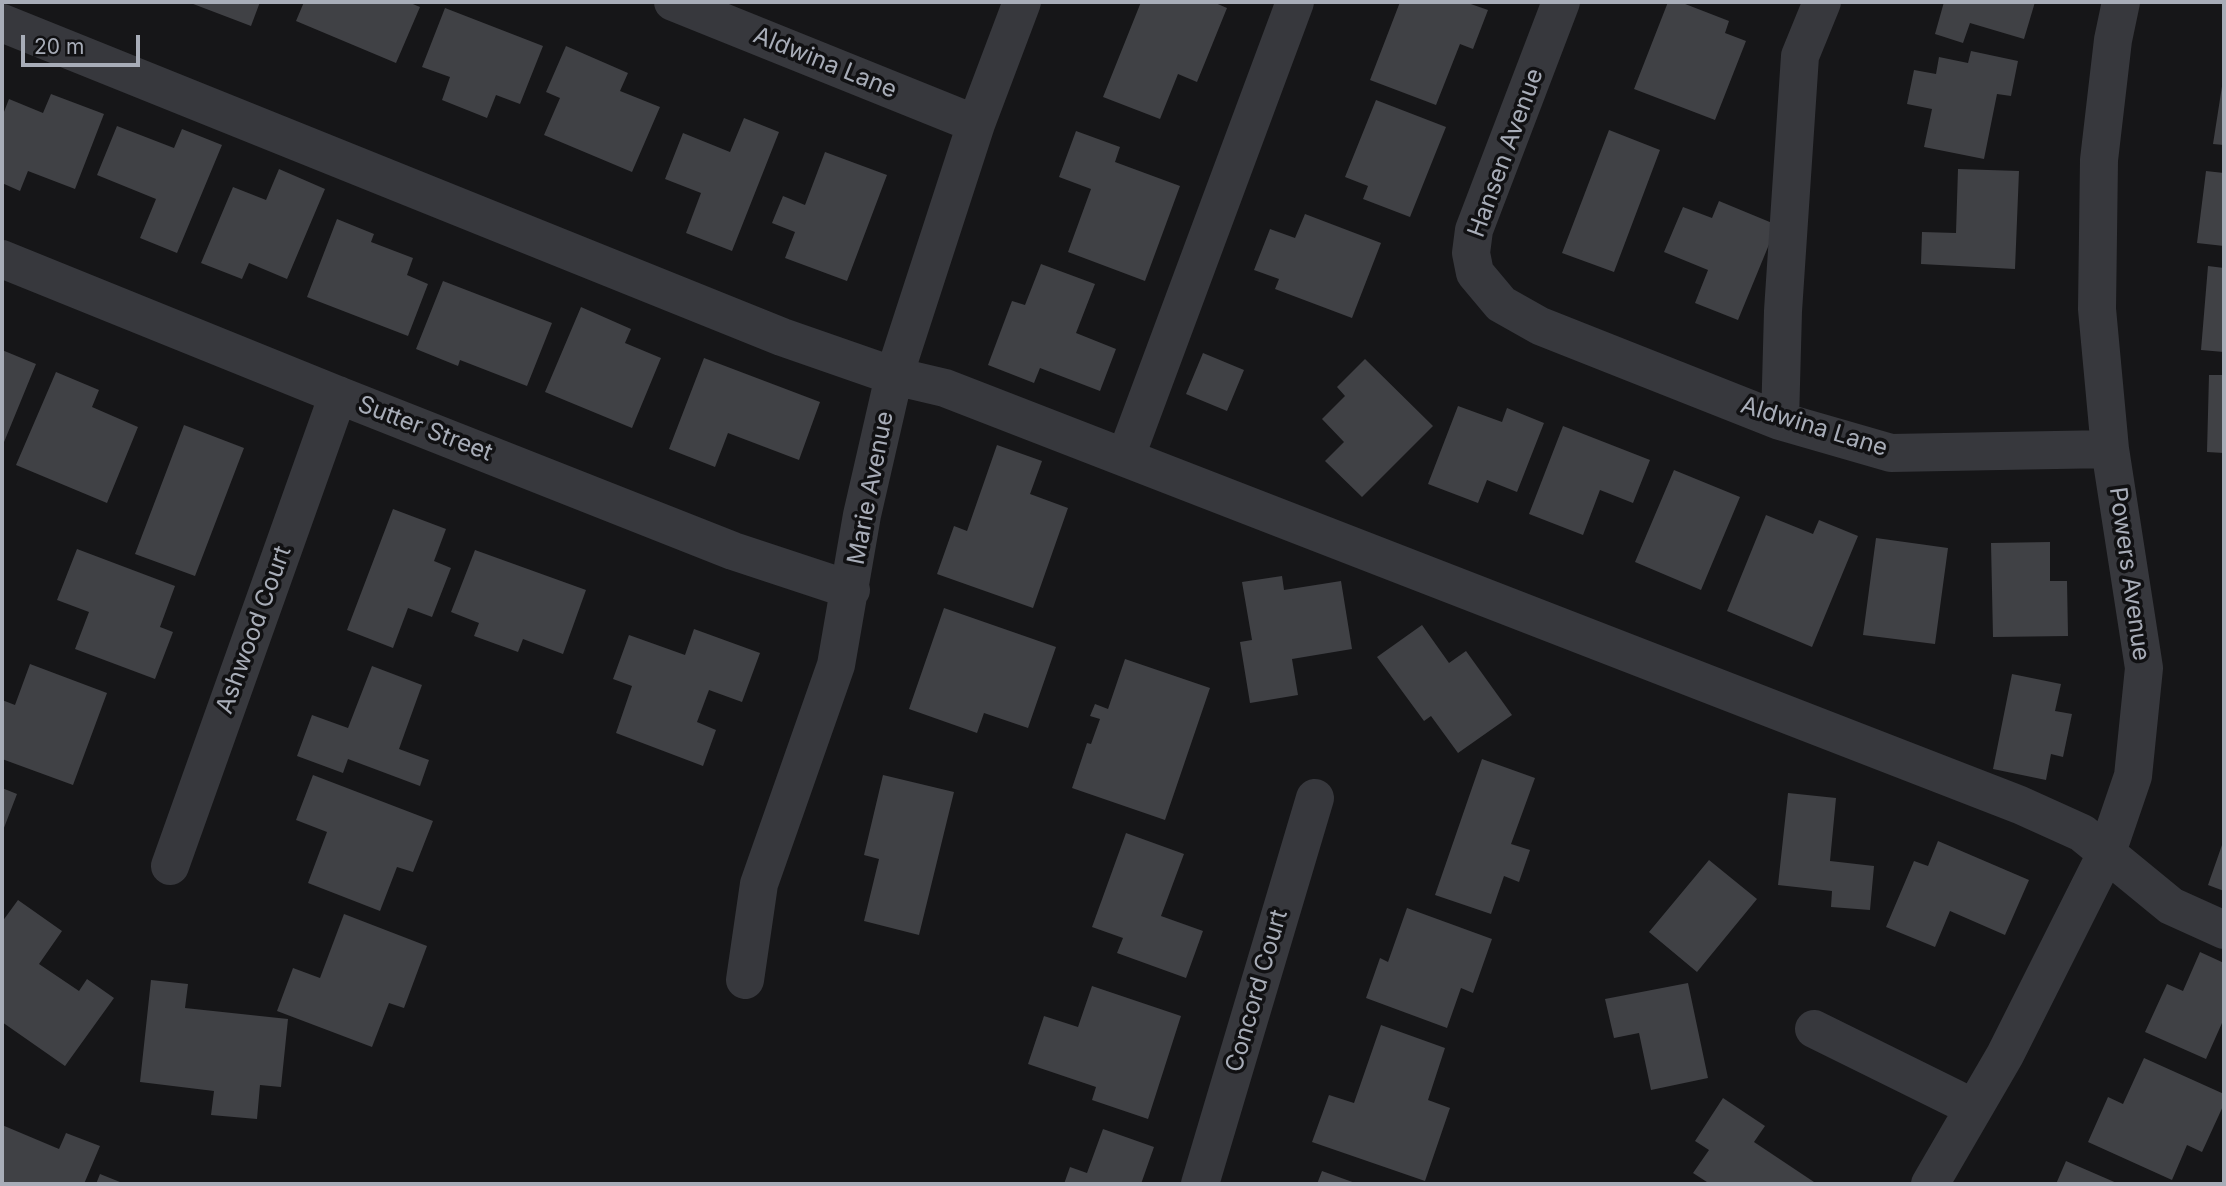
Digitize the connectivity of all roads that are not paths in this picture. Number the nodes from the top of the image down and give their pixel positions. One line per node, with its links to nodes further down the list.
1 (673, 2): 8 (street, Aldwina Lane)
2 (1021, 2): 8 (street, Marie Avenue)
3 (1295, 2): 15 (street)
4 (1561, 2): 10 (street, Hansen Avenue)
5 (1822, 2): 13 (street)
6 (2121, 2): 14 (street, Powers Avenue)
7 (2, 23): 11 (street)
8 (976, 124): 11 (street, Marie Avenue)
9 (2, 259): 12 (street, Sutter Street)
10 (1571, 338): 13 (street, Aldwina Lane)
11 (894, 376): 15 (street); 16 (street, Marie Avenue)
12 (338, 395): 16 (street, Sutter Street); 19 (street, Ashwood Court)
13 (1780, 421): 14 (street, Aldwina Lane)
14 (2110, 449): 18 (street, Powers Avenue)
15 (1126, 456): 18 (street)
16 (851, 590): 21 (street, Marie Avenue)
17 (1315, 799): 24 (street, Concord Court)
18 (2107, 852): 20 (street); 23 (street, Powers Avenue)
19 (170, 866)
20 (2224, 930)
21 (745, 980)
22 (1814, 1029): 23 (street)
23 (1974, 1108): 25 (street, Powers Avenue)
24 (1200, 1184)
25 (1930, 1184)

